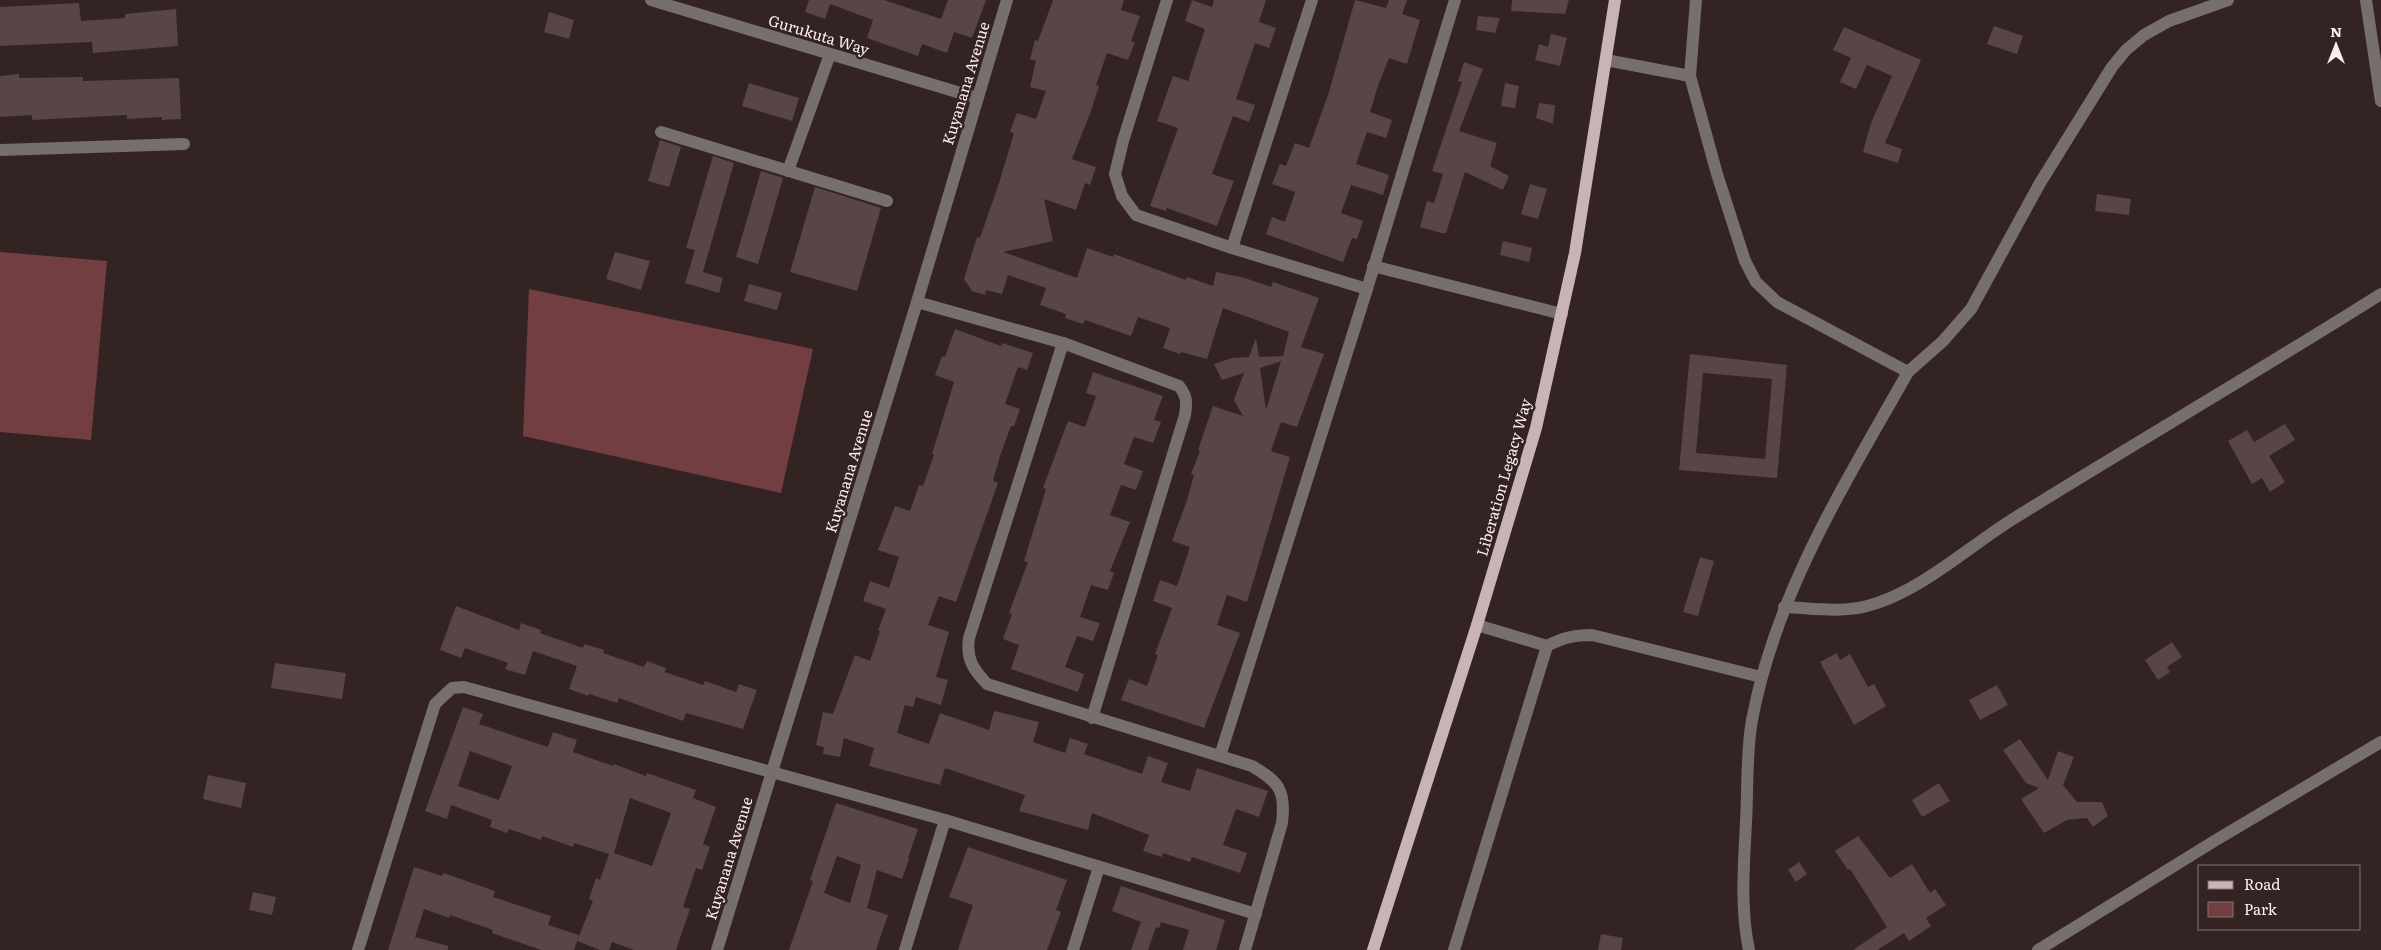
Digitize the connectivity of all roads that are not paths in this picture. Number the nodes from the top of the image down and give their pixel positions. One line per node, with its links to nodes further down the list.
1 (651, 0): 10 (street, Gurukuta Way)
2 (1007, 0): 13 (street, Kuyanana Avenue)
3 (1167, 0): 20 (street)
4 (1312, 0): 20 (street)
5 (1455, 0): 21 (street)
6 (1615, 0): 11 (main road, Liberation Legacy Way)
7 (1696, 0): 12 (street)
8 (2228, 0): 27 (street)
9 (2366, 0): 14 (street)
10 (830, 54): 13 (street, Gurukuta Way); 18 (street)
11 (1606, 60): 12 (street); 25 (main road, Liberation Legacy Way)
12 (1690, 76): 27 (street)
13 (977, 98): 24 (street, Kuyanana Avenue)
14 (2381, 101)
15 (660, 132): 18 (street)
16 (184, 144): 17 (street)
17 (0, 150)
18 (788, 171): 19 (street)
19 (887, 201)
20 (1232, 248): 22 (street)
21 (1373, 266): 22 (street); 25 (street)
22 (1367, 289): 34 (street)
23 (2381, 294): 28 (street)
24 (918, 302): 26 (street); 35 (street, Kuyanana Avenue)
25 (1562, 314): 29 (main road, Liberation Legacy Way)
26 (1064, 343): 32 (street); 32 (street)
27 (1908, 372): 28 (street)
28 (1784, 607): 31 (street)
29 (1477, 625): 30 (street); 44 (main road, Liberation Legacy Way)
30 (1547, 646): 31 (street); 45 (street)
31 (1761, 677): 46 (street)
32 (1092, 718): 34 (street)
33 (2381, 742): 47 (street)
34 (1220, 756): 38 (street)
35 (772, 771): 36 (street); 39 (street); 40 (street, Kuyanana Avenue)
36 (945, 820): 37 (street); 41 (street)
37 (1099, 866): 38 (street); 42 (street)
38 (1256, 914): 43 (street)
39 (358, 950)
40 (716, 950)
41 (905, 950)
42 (1073, 950)
43 (1245, 950)
44 (1373, 950)
45 (1454, 950)
46 (1749, 950)
47 (2038, 950)

